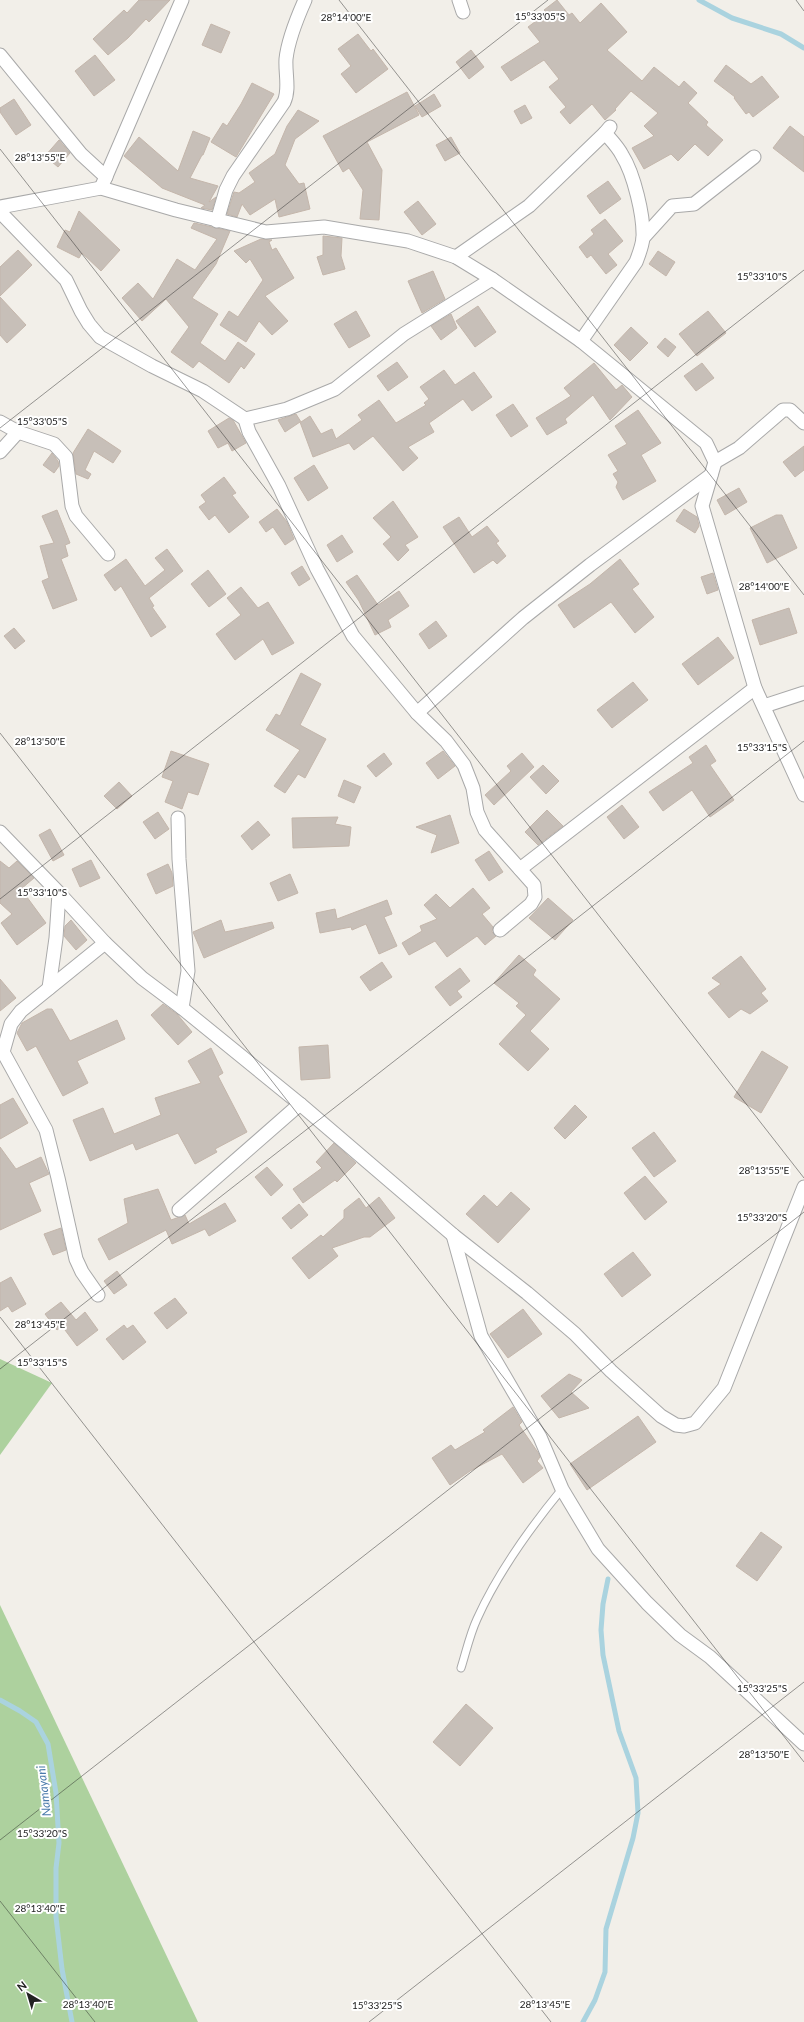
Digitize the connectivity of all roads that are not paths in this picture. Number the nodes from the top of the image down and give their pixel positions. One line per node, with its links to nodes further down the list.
1 (182, 0): 5 (street)
2 (305, 0): 8 (street)
3 (0, 55): 5 (street)
4 (754, 157): 9 (street)
5 (103, 182): 6 (street); 8 (street)
6 (0, 207)
7 (0, 212): 13 (street)
8 (217, 221): 10 (street)
9 (643, 238): 10 (street); 12 (street)
10 (456, 257): 11 (street)
11 (492, 279): 12 (street); 13 (street)
12 (581, 341): 18 (street)
13 (245, 419): 24 (street)
14 (0, 422): 16 (street)
15 (804, 423): 18 (street)
16 (18, 432): 17 (street); 20 (street)
17 (0, 452)
18 (715, 462): 19 (street)
19 (711, 475): 21 (street); 24 (street)
20 (108, 554)
21 (755, 688): 23 (street); 28 (street)
22 (804, 693): 23 (street)
23 (764, 706): 25 (street)
24 (417, 713): 28 (street)
25 (804, 795)
26 (178, 818): 33 (street)
27 (0, 832): 29 (street)
28 (520, 869): 30 (street)
29 (60, 893): 31 (street); 32 (street)
30 (500, 930)
31 (105, 943): 32 (street); 33 (street)
32 (49, 988): 38 (street)
33 (182, 1008): 34 (street)
34 (300, 1104): 36 (street); 37 (street)
35 (804, 1187): 37 (street)
36 (179, 1210)
37 (453, 1235): 39 (street)
38 (98, 1295)
39 (562, 1489): 40 (lane); 41 (street)
40 (461, 1668)
41 (804, 1744)

